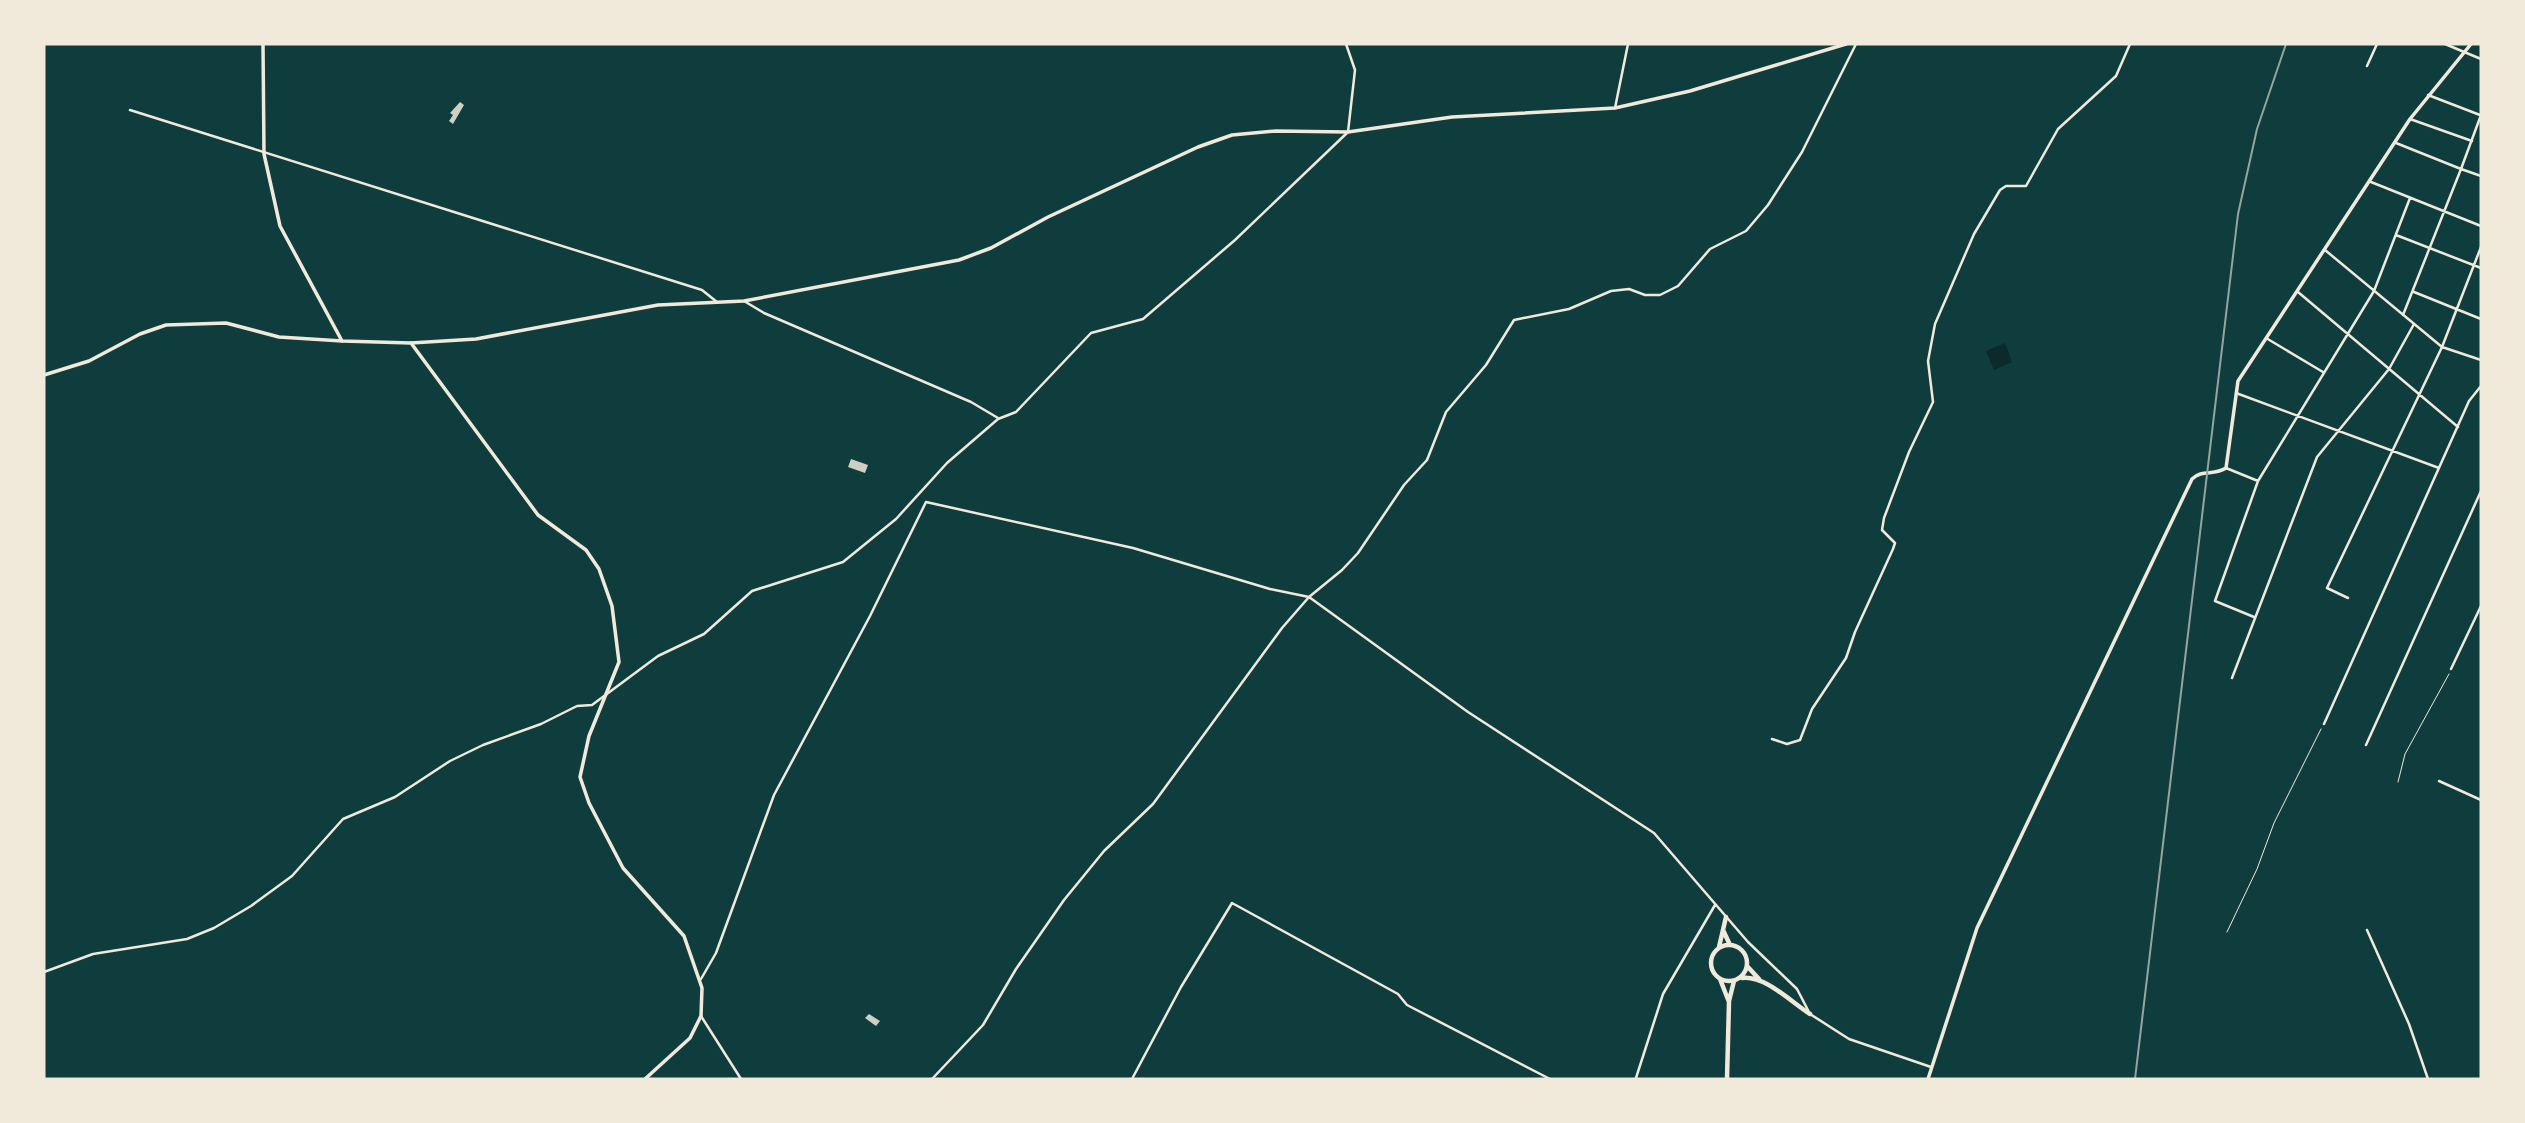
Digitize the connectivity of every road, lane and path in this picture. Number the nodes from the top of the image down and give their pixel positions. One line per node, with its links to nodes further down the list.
1 (263, 44): 21 (street)
2 (1346, 44): 18 (street)
3 (1628, 44): 14 (street)
4 (1846, 44): 14 (street)
5 (1856, 44): 64 (street)
6 (2130, 44): 72 (street)
7 (2377, 44): 12 (street)
8 (2445, 44): 10 (street)
9 (2470, 44): 10 (street)
10 (2463, 51): 11 (street); 13 (street)
11 (2481, 59)
12 (2367, 66)
13 (2428, 95): 16 (street); 17 (street)
14 (1615, 108): 18 (street)
15 (130, 110): 21 (street)
16 (2481, 115): 19 (street)
17 (2410, 118): 19 (street); 20 (street)
18 (1348, 132): 37 (street); 56 (street)
19 (2472, 141): 22 (street)
20 (2394, 142): 22 (street); 24 (street)
21 (264, 154): 38 (street); 45 (street)
22 (2461, 169): 23 (street); 26 (street)
23 (2481, 176)
24 (2371, 182): 25 (street); 31 (street)
25 (2410, 198): 26 (street); 28 (street)
26 (2444, 211): 27 (street); 30 (street)
27 (2481, 226)
28 (2395, 234): 30 (street); 34 (street)
29 (2481, 247): 32 (street)
30 (2431, 248): 32 (street); 36 (street)
31 (2325, 250): 34 (street); 35 (street)
32 (2473, 265): 33 (street); 39 (street)
33 (2481, 268)
34 (2374, 291): 40 (street); 43 (street)
35 (2298, 292): 43 (street); 44 (street)
36 (2414, 292): 39 (street); 40 (street)
37 (744, 301): 38 (street); 56 (street)
38 (717, 302): 46 (street)
39 (2457, 309): 41 (street); 47 (street)
40 (2403, 315): 42 (street)
41 (2481, 320)
42 (2414, 324): 47 (street); 49 (street)
43 (2347, 334): 49 (street); 50 (street)
44 (2266, 338): 50 (street); 53 (street)
45 (342, 341): 46 (street); 51 (street)
46 (411, 343): 70 (street)
47 (2442, 347): 48 (street); 54 (street)
48 (2481, 360)
49 (2389, 369): 54 (street); 58 (street)
50 (2323, 372): 55 (street)
51 (44, 375)
52 (2481, 386): 57 (street)
53 (2236, 393): 55 (street); 60 (street)
54 (2419, 394): 57 (street); 59 (street)
55 (2297, 415): 58 (street); 62 (street)
56 (998, 419): 70 (street)
57 (2458, 427): 61 (street)
58 (2338, 431): 59 (street); 67 (street)
59 (2391, 450): 61 (street); 65 (street)
60 (2226, 468): 62 (street); 93 (street)
61 (2439, 468): 71 (street)
62 (2258, 481): 67 (street)
63 (2481, 491): 73 (street)
64 (1309, 597): 77 (street); 86 (street); 96 (street)
65 (2348, 598)
66 (2481, 606): 68 (street)
67 (2254, 617): 69 (street)
68 (2452, 669): 75 (path)
69 (2232, 678)
70 (606, 697): 85 (street); 86 (street)
71 (2324, 724): 81 (path)
72 (1772, 739)
73 (2366, 745)
74 (2439, 780): 76 (street)
75 (2398, 782)
76 (2481, 800)
77 (1715, 905): 78 (street); 99 (street)
78 (1726, 917): 79 (main road); 91 (street)
79 (1723, 929): 82 (main road); 83 (main road)
80 (2367, 930): 102 (street)
81 (2227, 932)
82 (1730, 945): 83 (main road); 84 (main road)
83 (1718, 948): 87 (main road)
84 (1747, 966): 88 (main road); 89 (main road)
85 (44, 972)
86 (701, 979): 92 (street)
87 (1719, 979): 88 (main road); 90 (main road)
88 (1737, 979): 89 (main road); 90 (main road)
89 (1762, 982): 91 (main road)
90 (1729, 1002): 100 (main road)
91 (1810, 1014): 93 (street)
92 (701, 1016): 94 (street); 95 (street)
93 (1931, 1067): 101 (street)
94 (645, 1079)
95 (741, 1079)
96 (932, 1079)
97 (1132, 1079): 98 (street)
98 (1550, 1079)
99 (1637, 1079)
100 (1727, 1079)
101 (1928, 1079)
102 (2428, 1079)

